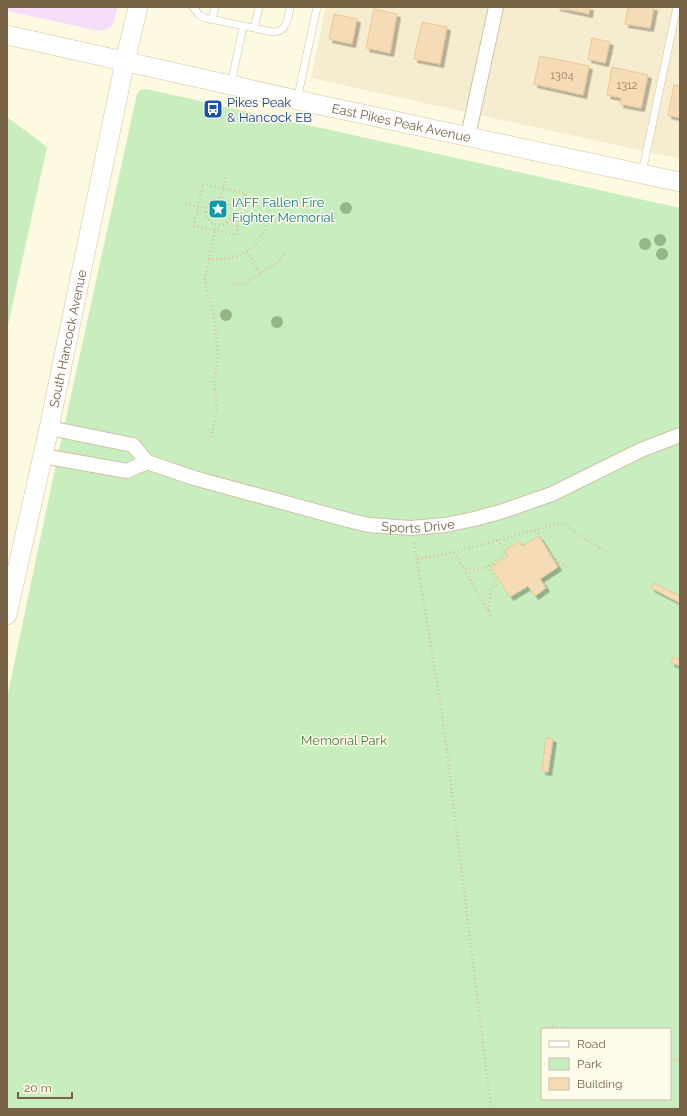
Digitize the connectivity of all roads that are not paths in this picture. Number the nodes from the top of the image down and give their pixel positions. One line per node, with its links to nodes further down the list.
1 (138, 7): 13 (main road, South Hancock Avenue)
2 (193, 7): 9 (lane)
3 (215, 7): 9 (lane)
4 (259, 7): 11 (lane)
5 (290, 7): 11 (lane)
6 (317, 7): 15 (lane)
7 (496, 7): 16 (street)
8 (677, 7): 17 (lane)
9 (212, 20): 10 (lane)
10 (243, 26): 11 (lane); 14 (lane)
11 (254, 28)
12 (7, 35): 13 (main road, East Pikes Peak Avenue)
13 (125, 61): 14 (main road, East Pikes Peak Avenue); 19 (main road, South Hancock Avenue)
14 (231, 85): 15 (main road, East Pikes Peak Avenue)
15 (297, 100): 16 (main road, East Pikes Peak Avenue)
16 (468, 136): 17 (main road, East Pikes Peak Avenue)
17 (642, 174): 18 (main road, East Pikes Peak Avenue)
18 (680, 182)
19 (49, 428): 21 (main road, South Hancock Avenue); 22 (street)
20 (680, 434): 22 (street, Sports Drive)
21 (43, 456): 22 (street); 23 (main road, South Hancock Avenue)
22 (147, 462)
23 (7, 615)

